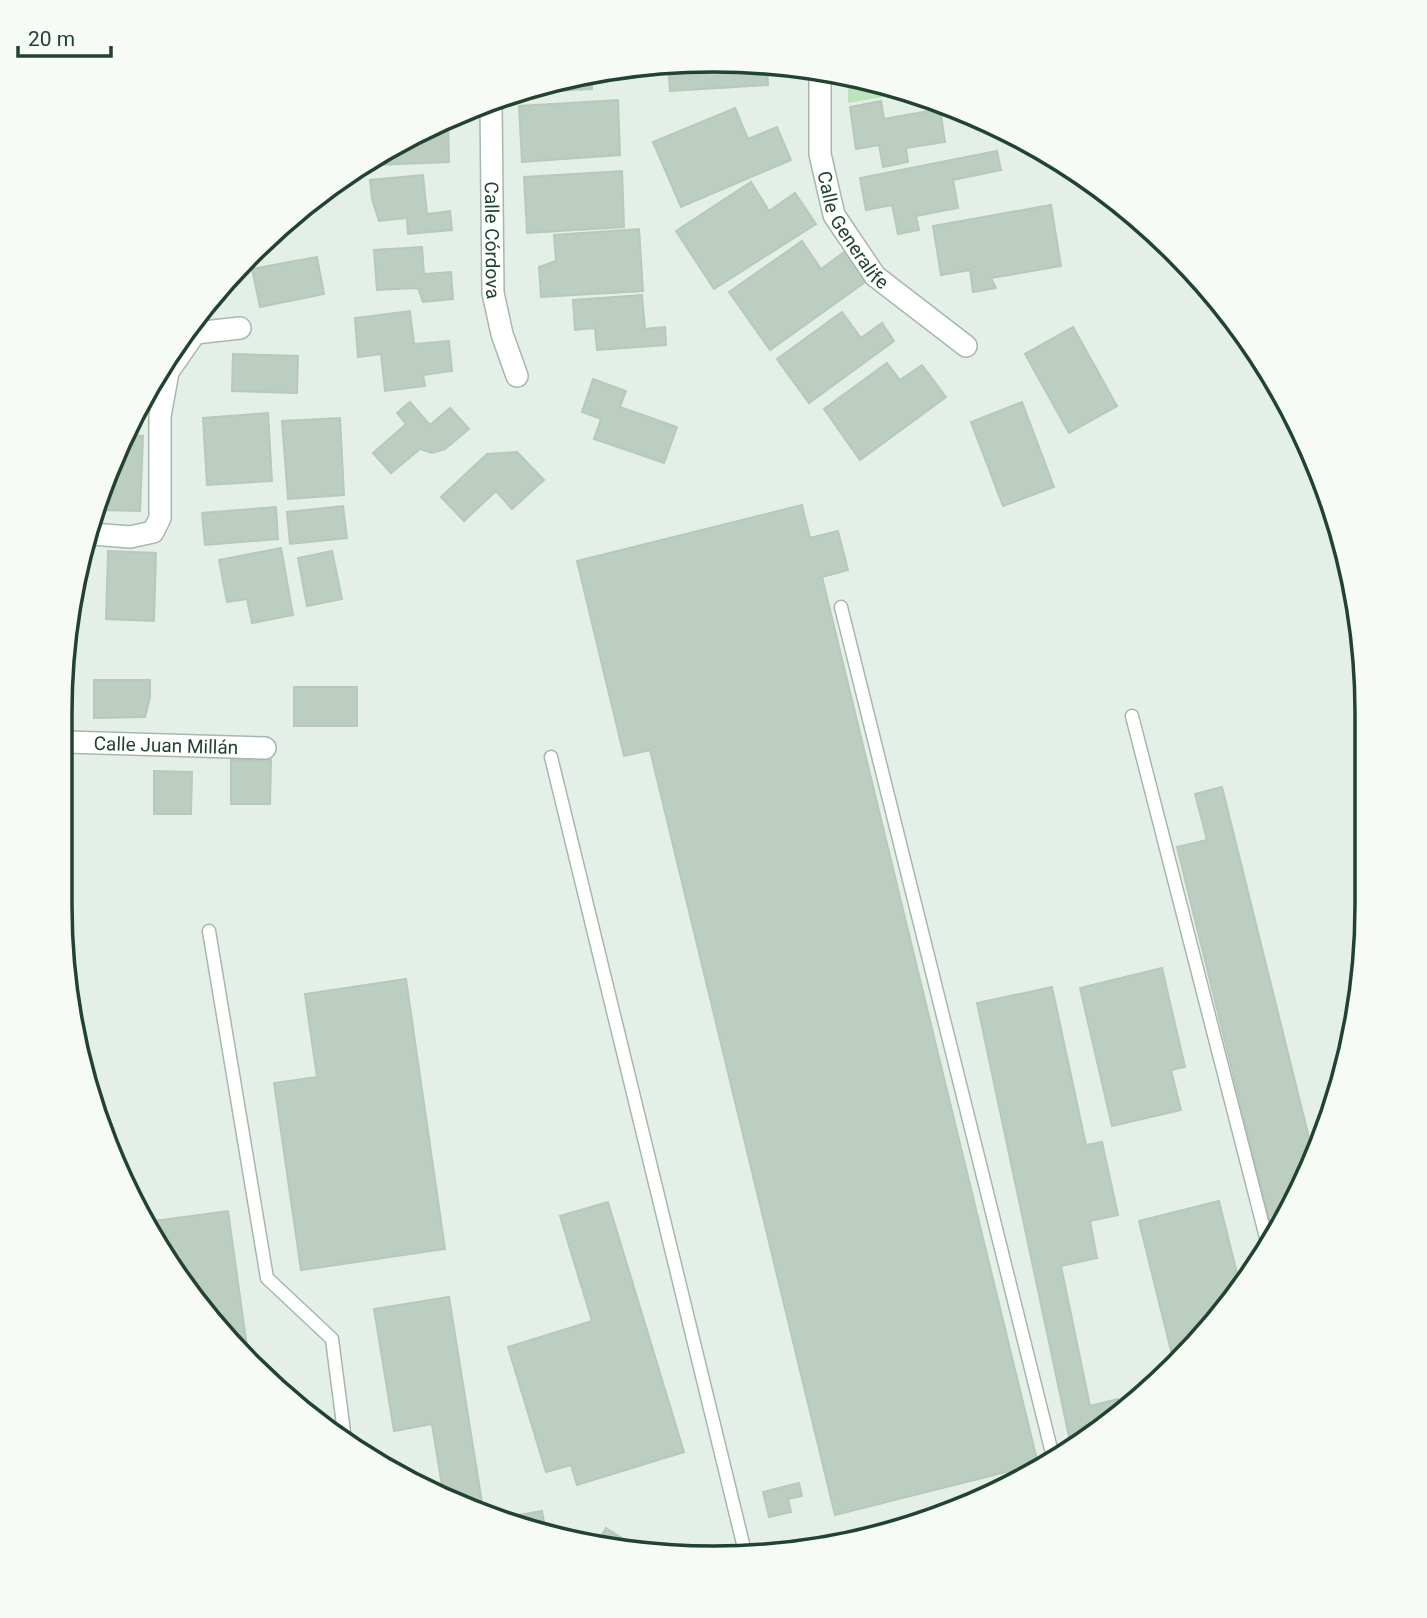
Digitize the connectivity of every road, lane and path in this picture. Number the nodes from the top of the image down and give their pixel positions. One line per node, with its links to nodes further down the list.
1 (820, 81): 5 (street, Calle Generalife)
2 (491, 112): 6 (street, Calle Córdova)
3 (201, 327): 4 (street)
4 (240, 328)
5 (966, 346)
6 (517, 376)
7 (163, 384): 8 (street)
8 (98, 534)
9 (841, 607): 17 (lane)
10 (1132, 716): 15 (lane)
11 (72, 742): 12 (street, Calle Juan Millán)
12 (265, 748)
13 (551, 757): 18 (lane)
14 (209, 931): 16 (lane)
15 (1265, 1232)
16 (344, 1428)
17 (1051, 1450)
18 (743, 1545)

